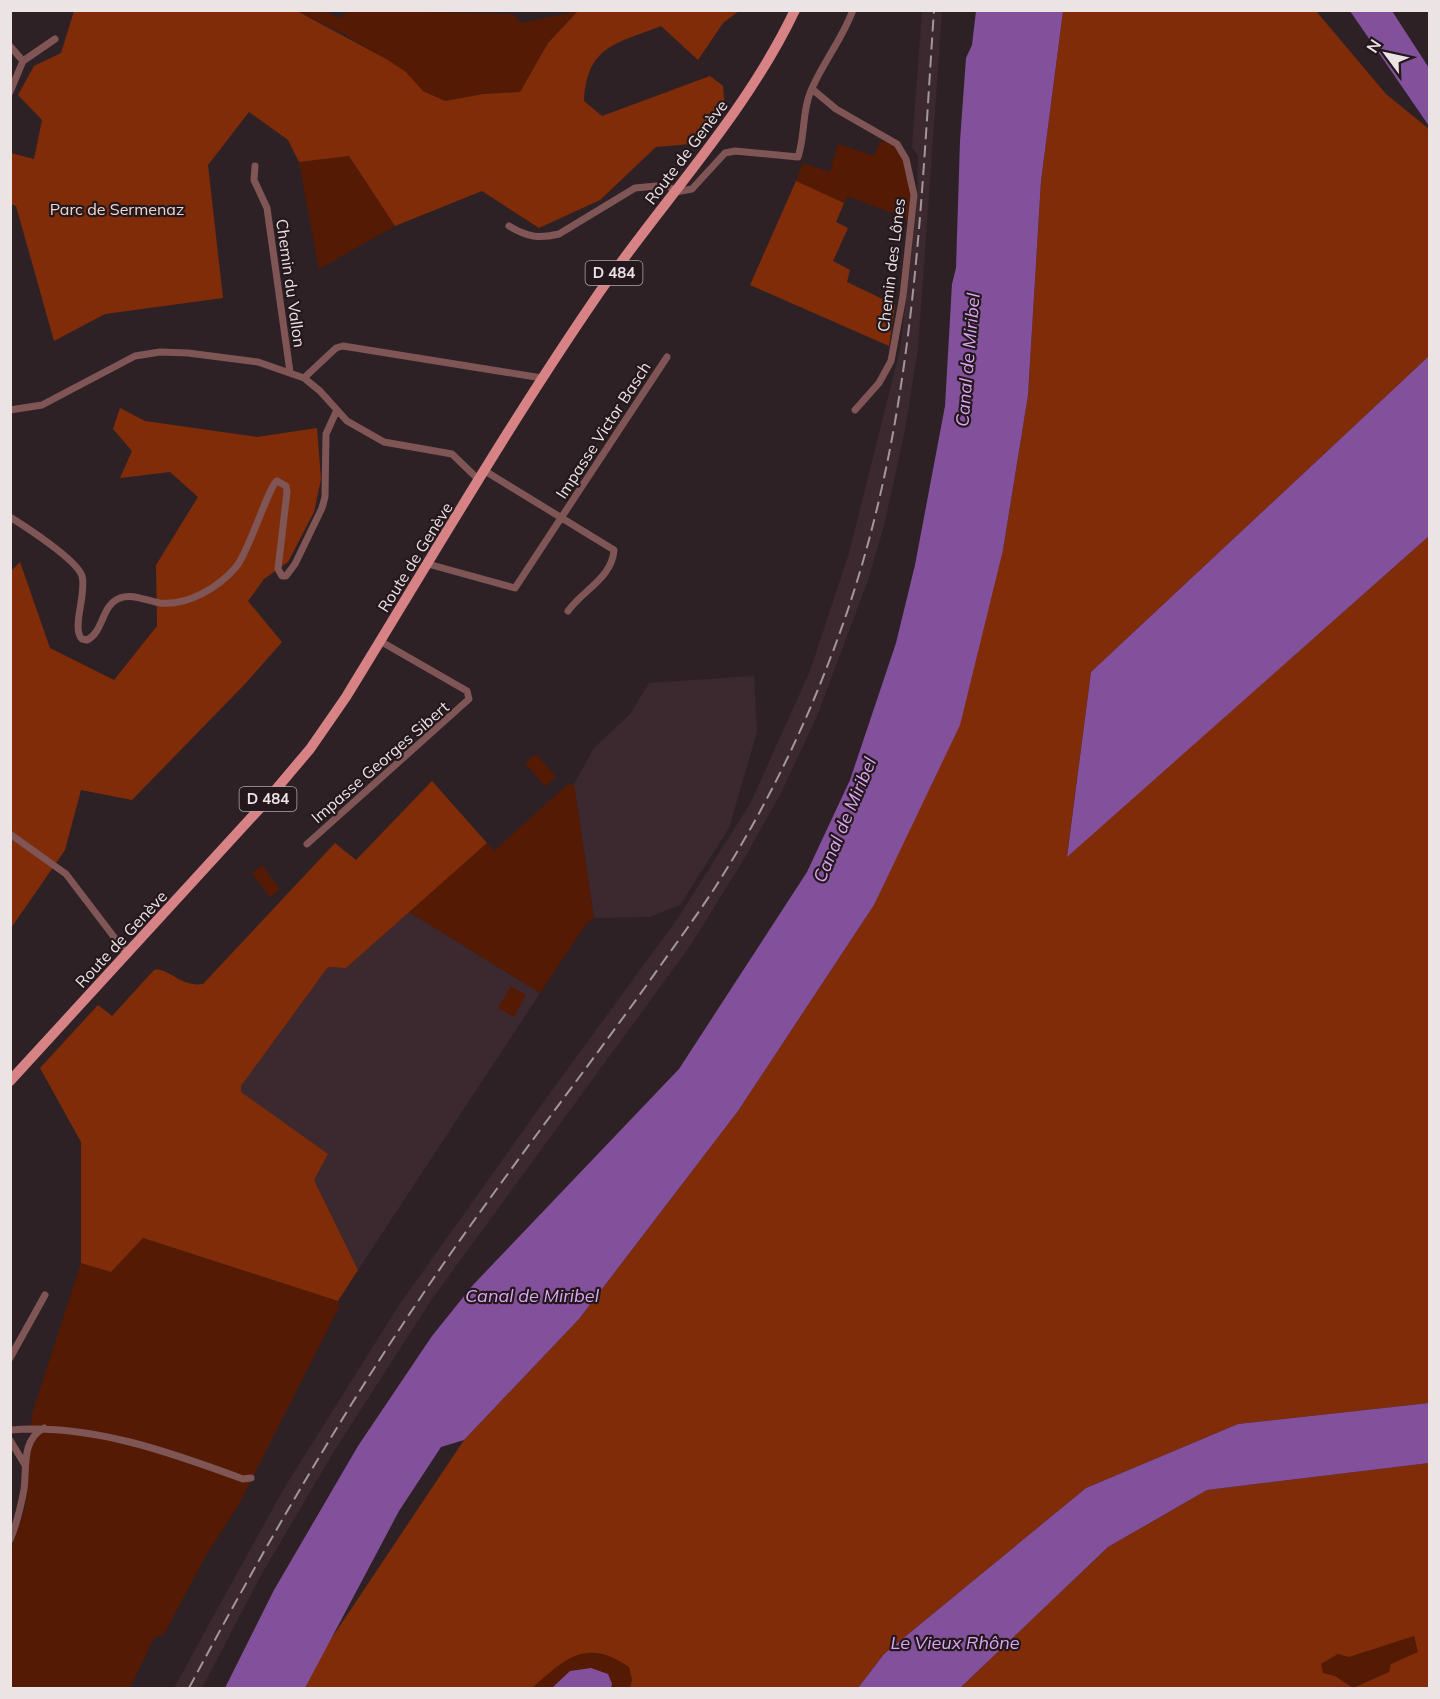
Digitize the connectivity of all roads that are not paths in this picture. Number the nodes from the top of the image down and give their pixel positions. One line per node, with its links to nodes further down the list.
1 (795, 10): 9 (main road, Route de Genève / D 484)
2 (853, 10): 6 (street)
3 (56, 39): 5 (street)
4 (10, 46): 5 (street)
5 (23, 62): 7 (street)
6 (812, 89): 9 (street); 16 (street, Chemin des Lônes)
7 (10, 92)
8 (255, 166): 12 (street, Chemin du Vallon)
9 (675, 192): 10 (street); 14 (main road, Route de Genève / D 484)
10 (509, 226)
11 (667, 357): 20 (street, Impasse Victor Basch)
12 (290, 372): 13 (street); 15 (street)
13 (304, 378): 14 (street); 17 (street)
14 (542, 378): 18 (main road, Route de Genève / D 484)
15 (10, 410)
16 (855, 410)
17 (336, 412): 18 (street); 19 (street)
18 (482, 475): 20 (street); 21 (main road, Route de Genève / D 484)
19 (10, 517)
20 (562, 517): 21 (street, Impasse Victor Basch); 22 (street)
21 (428, 564): 23 (main road, Route de Genève / D 484)
22 (568, 611)
23 (380, 641): 25 (street, Impasse Georges Sibert); 26 (main road, Route de Genève / D 484)
24 (10, 834): 26 (street)
25 (307, 844)
26 (128, 954): 27 (main road, Route de Genève / D 484)
27 (10, 1081)
28 (45, 1294): 29 (street)
29 (10, 1358)
30 (44, 1428): 31 (street); 33 (street); 34 (street)
31 (10, 1430)
32 (10, 1440): 33 (street)
33 (25, 1465): 35 (street)
34 (251, 1478)
35 (10, 1540)

